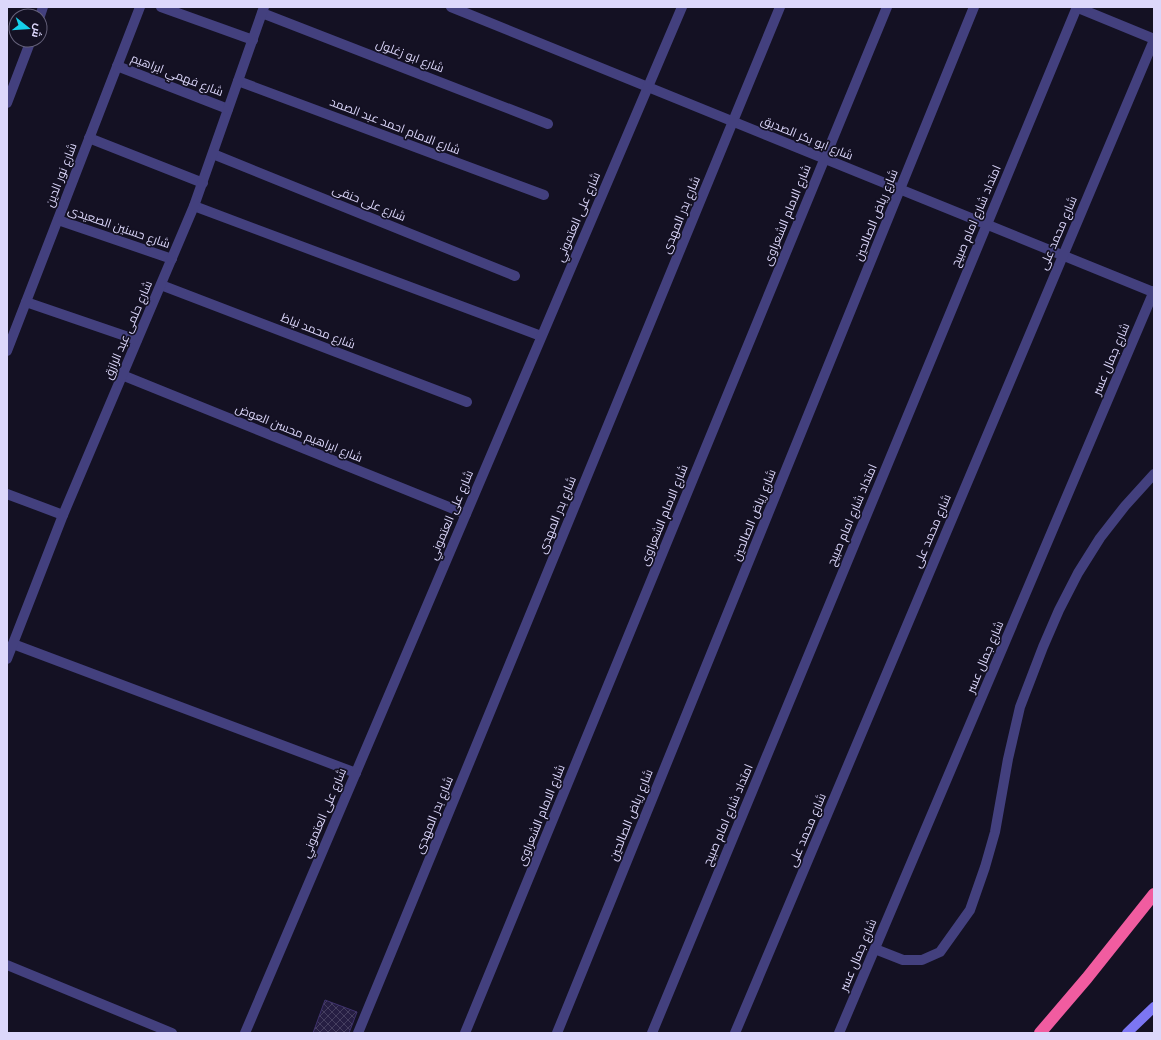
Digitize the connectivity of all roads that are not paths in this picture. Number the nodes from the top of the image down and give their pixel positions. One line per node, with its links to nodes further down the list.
1 (140, 7): 13 (street, شارع نور الدين)
2 (161, 7): 11 (street)
3 (451, 7): 15 (street, شارع ابو بكر الصديق)
4 (682, 7): 15 (street, شارع على العتموني)
5 (780, 7): 18 (street, شارع بدر المهدى)
6 (887, 7): 22 (street, شارع الامام الشعراوى)
7 (974, 7): 24 (street, شارع رياض الصالحين)
8 (1077, 7): 10 (street); 28 (street, امتداد شارع امام صبيح)
9 (263, 10): 11 (street, شارع حلمى عبد الرازق); 19 (street, شارع ابو زغلول)
10 (1154, 39): 29 (street, شارع محمد على)
11 (253, 40): 14 (street, شارع حلمى عبد الرازق)
12 (28, 48): 16 (street)
13 (117, 66): 17 (street, شارع فهمي ابراهيم); 20 (street, شارع نور الدين)
14 (238, 81): 17 (street, شارع حلمى عبد الرازق); 25 (street, شارع الامام احمد عبد الصمد)
15 (648, 87): 18 (street, شارع ابو بكر الصديق); 35 (street, شارع على العتموني)
16 (7, 103)
17 (228, 109): 21 (street, شارع حلمى عبد الرازق)
18 (733, 122): 22 (street, شارع ابو بكر الصديق); 53 (street, شارع بدر المهدى)
19 (548, 124)
20 (89, 138): 23 (street); 27 (street, شارع نور الدين)
21 (213, 154): 23 (street, شارع حلمى عبد الرازق); 31 (street, شارع على حنفى)
22 (824, 159): 24 (street, شارع ابو بكر الصديق); 54 (street, شارع الامام الشعراوى)
23 (203, 183): 26 (street, شارع حلمى عبد الرازق)
24 (900, 189): 28 (street, شارع ابو بكر الصديق); 55 (street, شارع رياض الصالحين)
25 (544, 195)
26 (194, 206): 30 (street, شارع حلمى عبد الرازق); 35 (street)
27 (58, 220): 30 (street, شارع حسنين الصعيدى); 34 (street, شارع نور الدين)
28 (987, 224): 29 (street, شارع ابو بكر الصديق); 56 (street, امتداد شارع امام صبيح)
29 (1063, 255): 33 (street, شارع ابو بكر الصديق); 57 (street, شارع محمد على)
30 (172, 259): 32 (street, شارع حلمى عبد الرازق)
31 (515, 276)
32 (161, 286): 36 (street, شارع حلمى عبد الرازق); 39 (street, شارع محمد نياظ)
33 (1154, 292): 48 (street, شارع جمال عسر)
34 (26, 302): 36 (street); 37 (street, شارع نور الدين)
35 (541, 336): 42 (street, شارع على العتموني)
36 (137, 340): 38 (street, شارع حلمى عبد الرازق)
37 (7, 352)
38 (122, 375): 42 (street, شارع ابراهيم محسن العوض); 43 (street, شارع حلمى عبد الرازق)
39 (467, 402)
40 (1154, 474): 48 (street)
41 (7, 494): 43 (street)
42 (466, 514): 46 (street, شارع على العتموني)
43 (63, 515): 44 (street, شارع حلمى عبد الرازق)
44 (13, 644): 45 (street, شارع حلمى عبد الرازق); 46 (street)
45 (7, 659)
46 (356, 773): 52 (street, شارع على العتموني)
47 (1154, 894): 59 (highway)
48 (875, 949): 58 (street, شارع جمال عسر)
49 (7, 965): 51 (street)
50 (1154, 1007): 60 (main road)
51 (172, 1033)
52 (245, 1033)
53 (358, 1033)
54 (465, 1033)
55 (557, 1033)
56 (652, 1033)
57 (735, 1033)
58 (839, 1033)
59 (1040, 1033)
60 (1127, 1033)

